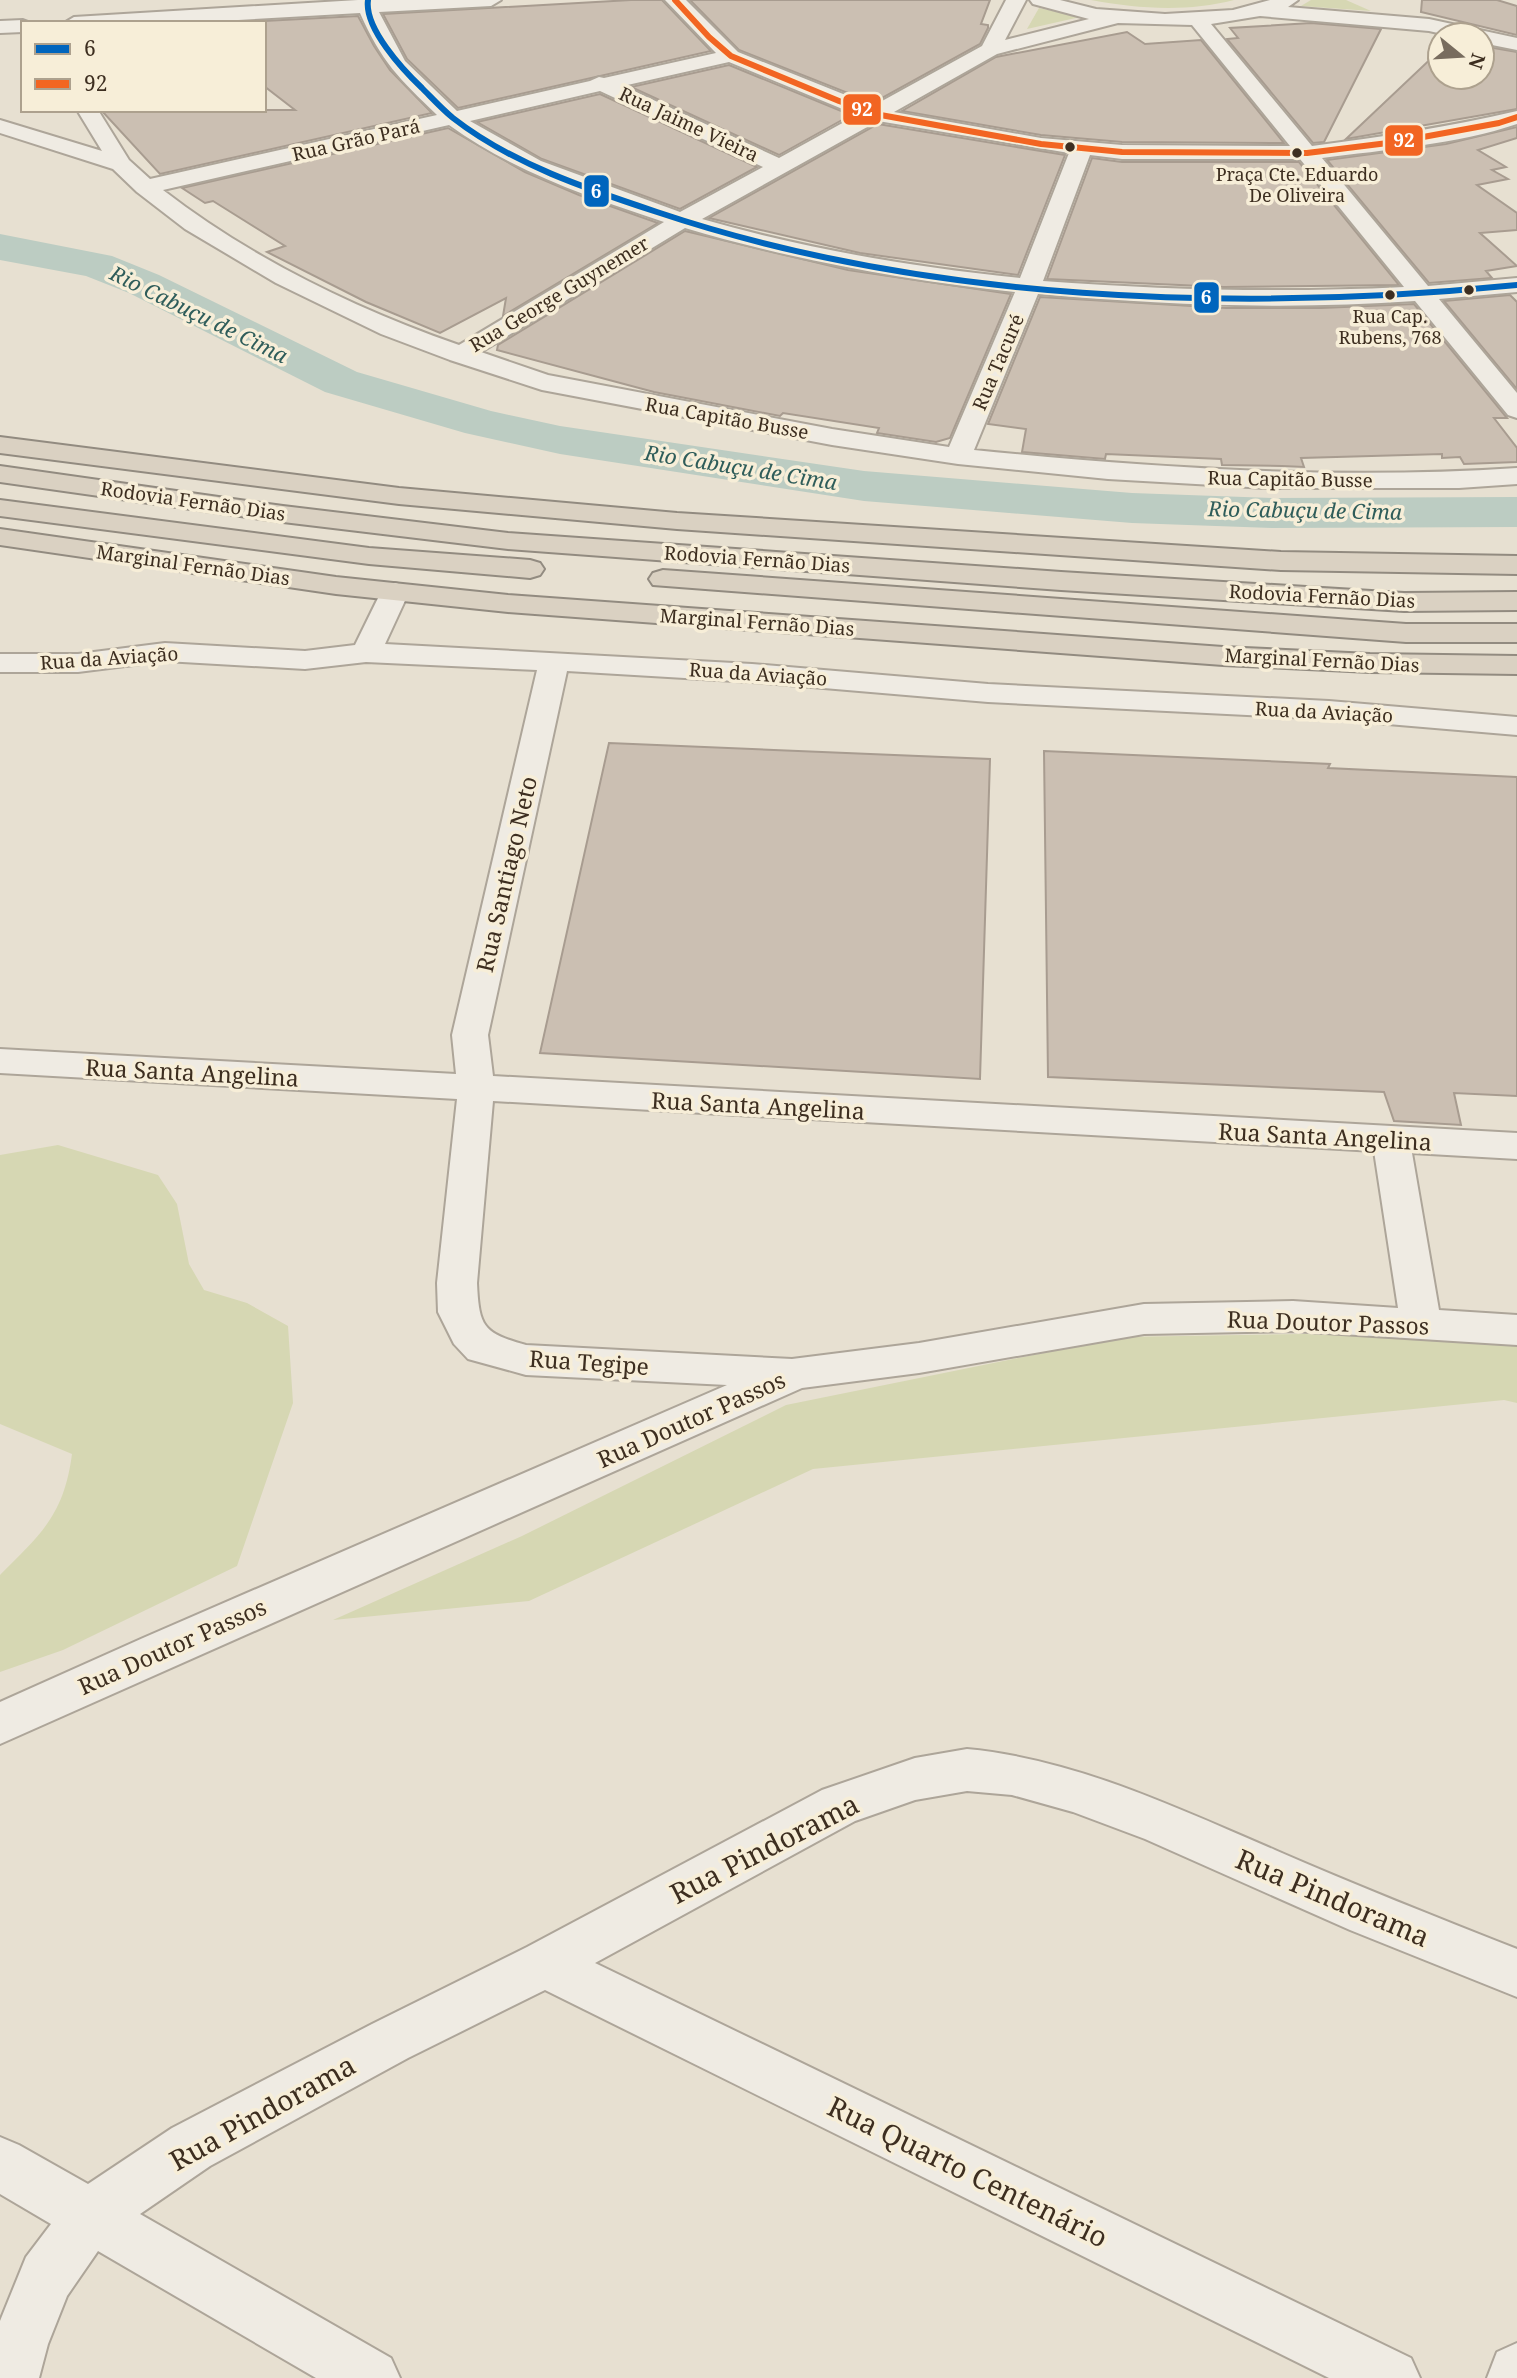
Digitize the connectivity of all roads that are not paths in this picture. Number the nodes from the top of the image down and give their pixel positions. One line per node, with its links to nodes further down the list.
1 (73, 0): 12 (street)
2 (491, 0): 8 (street)
3 (675, 0): 21 (street)
4 (1016, 0): 20 (street)
5 (1040, 0): 10 (street)
6 (1288, 0): 9 (street)
7 (1369, 0): 14 (street)
8 (368, 3): 13 (street); 25 (street)
9 (1260, 10): 11 (street); 15 (street)
10 (1119, 17): 11 (street); 20 (street, Rua George Guynemer)
11 (1197, 19): 29 (street)
12 (68, 21)
13 (103, 21)
14 (1426, 24)
15 (1426, 25)
16 (21, 26): 17 (street)
17 (0, 27)
18 (1496, 40): 19 (street)
19 (1517, 44)
20 (990, 50): 24 (street, Rua George Guynemer)
21 (731, 56): 22 (street, Rua Grão Pará); 24 (street)
22 (599, 83): 25 (street, Rua Grão Pará); 31 (street, Rua Jaime Vieira)
23 (88, 112): 30 (street)
24 (875, 114): 28 (street); 31 (street, Rua George Guynemer)
25 (454, 118): 32 (street, Rua Grão Pará); 33 (street)
26 (1511, 124): 29 (street)
27 (0, 126): 30 (street, Rua Capitão Busse)
28 (1082, 149): 29 (street); 35 (street, Rua Tacuré)
29 (1307, 153): 36 (street)
30 (121, 164): 32 (street, Rua Capitão Busse)
31 (779, 166): 33 (street, Rua George Guynemer)
32 (145, 187): 37 (street, Rua Capitão Busse)
33 (681, 221): 35 (street); 37 (street, Rua George Guynemer)
34 (1517, 285): 36 (street)
35 (1029, 288): 36 (street); 40 (street, Rua Tacuré)
36 (1424, 296): 38 (street)
37 (459, 355): 40 (street, Rua Capitão Busse)
38 (1517, 410)
39 (0, 445): 45 (highway)
40 (958, 456): 42 (street, Rua Capitão Busse)
41 (0, 474): 47 (highway, Rodovia Fernão Dias)
42 (1517, 476)
43 (0, 508): 48 (highway, Rodovia Fernão Dias)
44 (0, 537): 46 (highway, Marginal Fernão Dias)
45 (1517, 565)
46 (396, 592): 49 (street); 52 (highway, Marginal Fernão Dias)
47 (1517, 601)
48 (1517, 633)
49 (366, 653): 50 (street, Rua da Aviação); 51 (street, Rua da Aviação)
50 (554, 661): 53 (street, Rua da Aviação); 55 (street, Rua Santiago Neto)
51 (0, 663)
52 (1517, 665)
53 (1517, 726)
54 (0, 1061): 55 (street, Rua Santa Angelina)
55 (476, 1089): 56 (street, Rua Santa Angelina); 60 (street, Rua Tegipe)
56 (1391, 1140): 57 (street, Rua Santa Angelina); 58 (street)
57 (1517, 1146)
58 (1421, 1326): 59 (street, Rua Doutor Passos); 60 (street, Rua Doutor Passos)
59 (1517, 1330)
60 (796, 1373): 61 (street, Rua Doutor Passos)
61 (0, 1724)
62 (545, 1964): 63 (street, Rua Pindorama); 65 (street, Rua Pindorama); 69 (street, Rua Quarto Centenário)
63 (1517, 1973)
64 (0, 2164): 65 (street)
65 (92, 2214): 67 (street, Rua Pindorama); 68 (street)
66 (1517, 2372): 70 (street)
67 (10, 2378)
68 (371, 2378)
69 (1391, 2378)
70 (1516, 2378)

